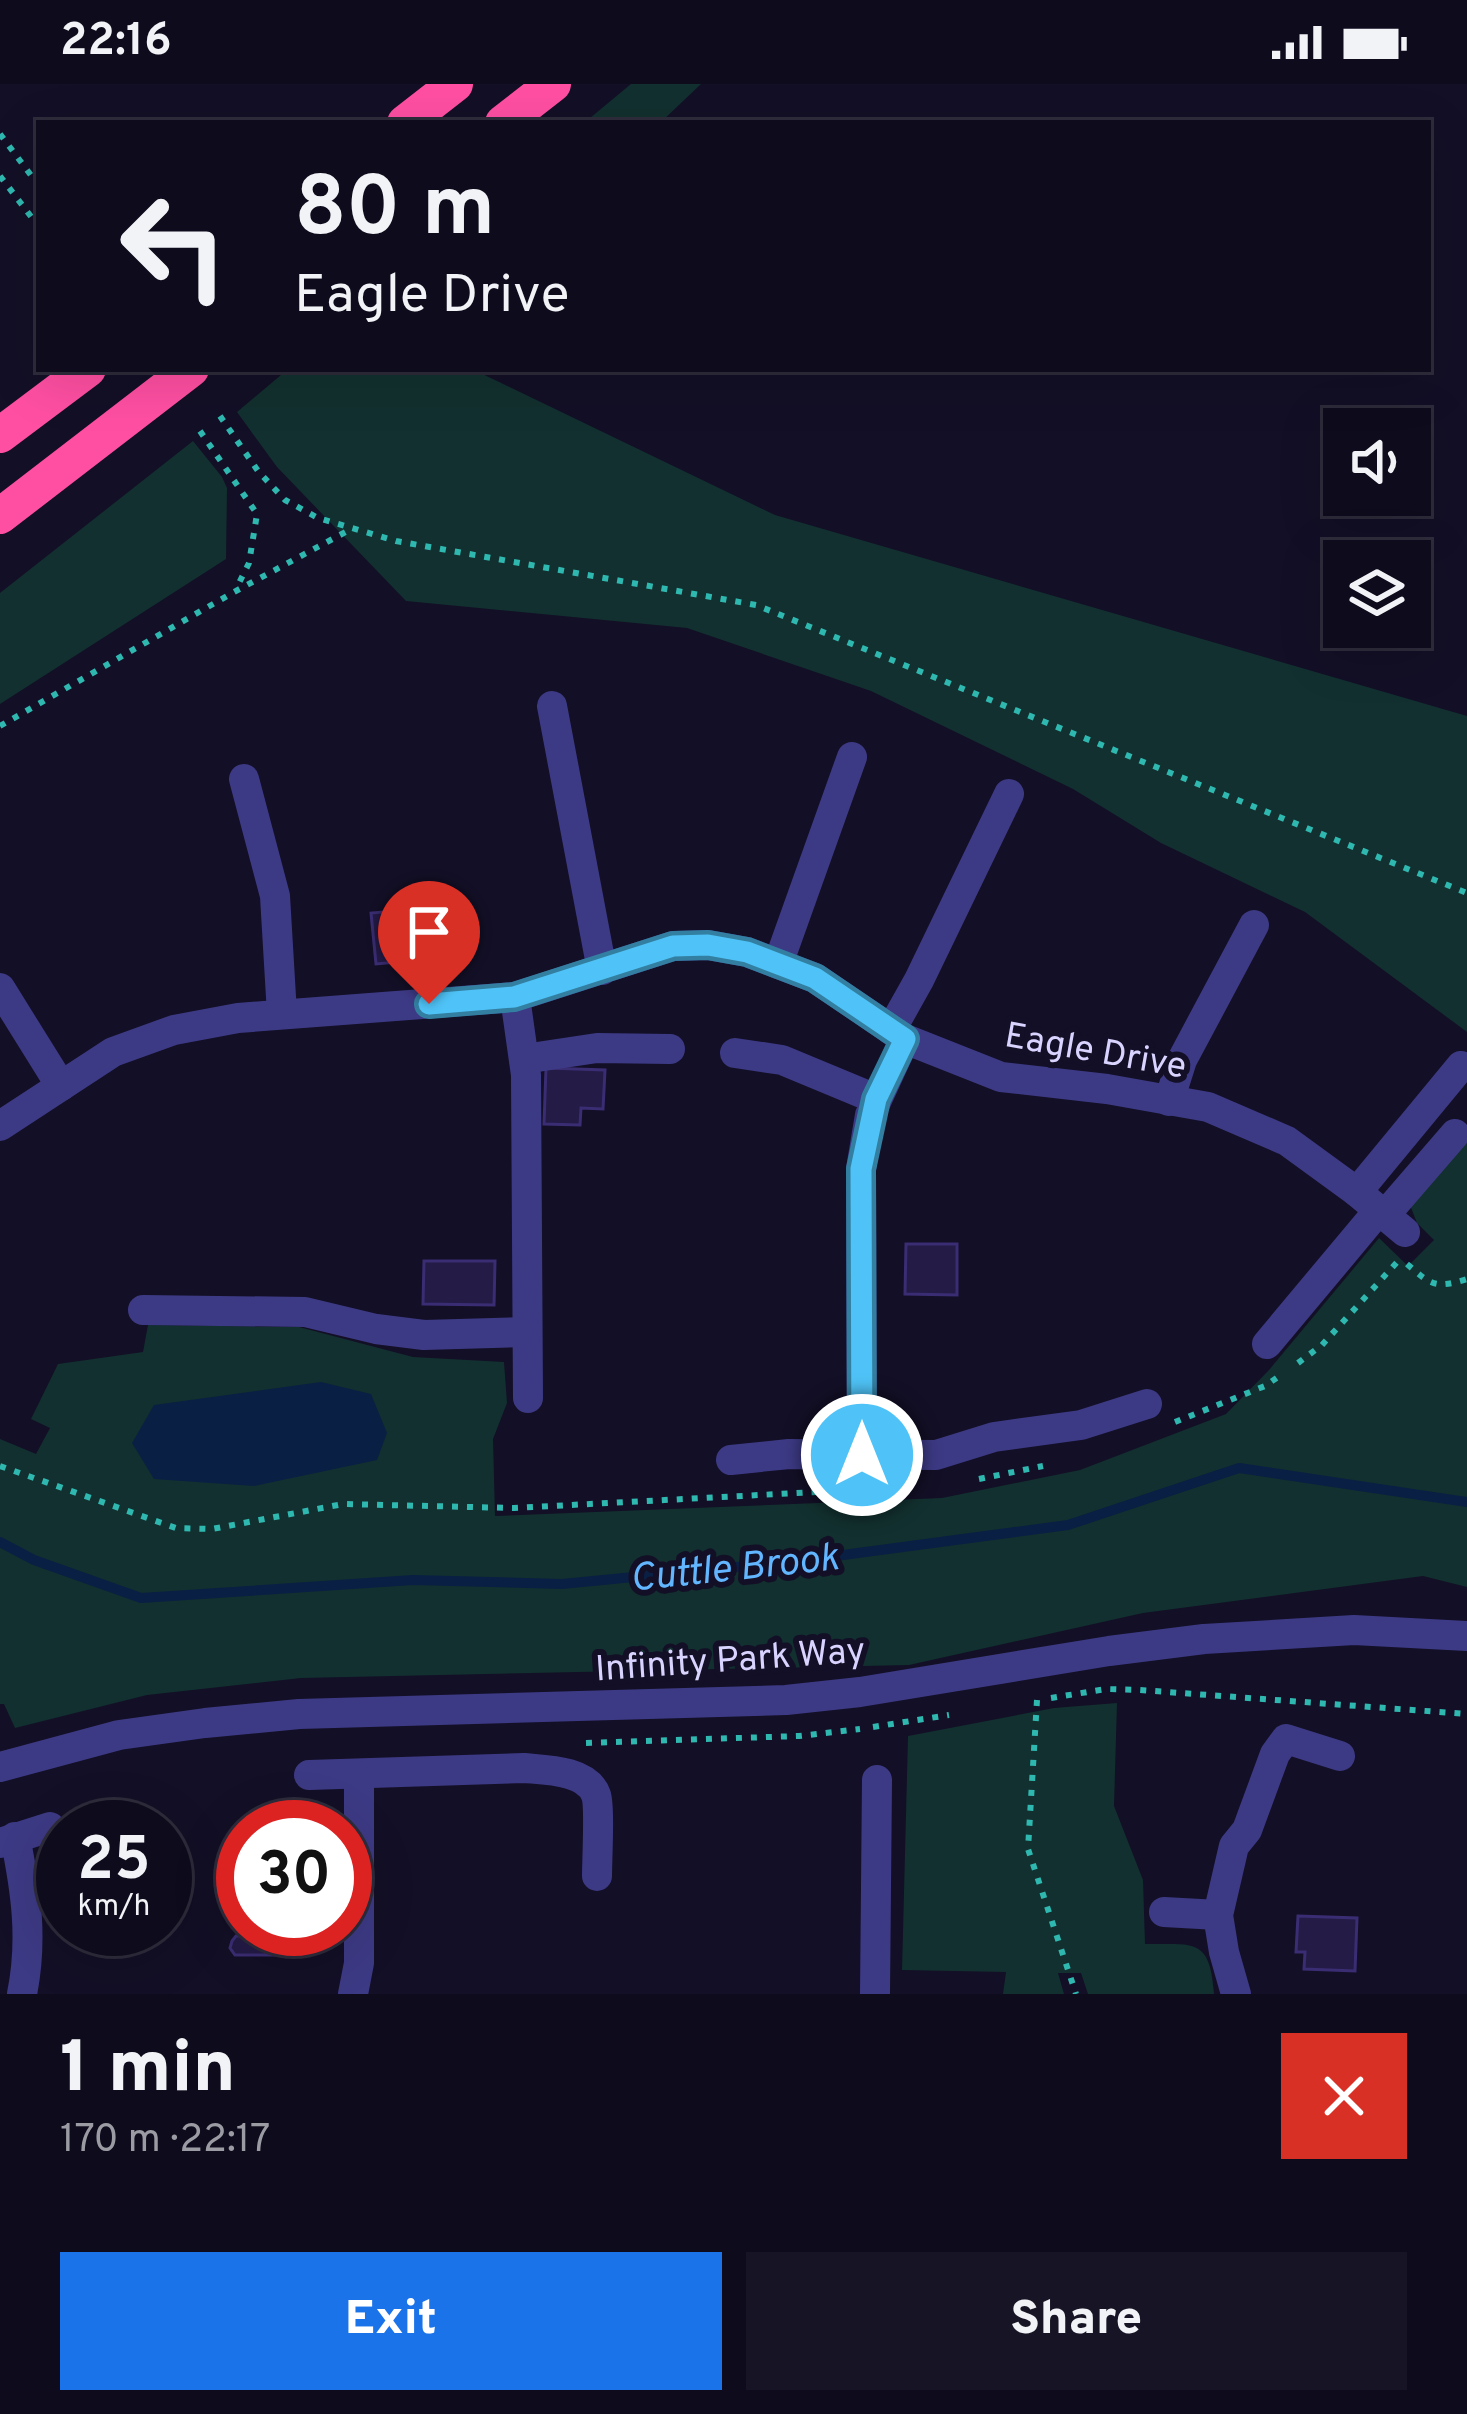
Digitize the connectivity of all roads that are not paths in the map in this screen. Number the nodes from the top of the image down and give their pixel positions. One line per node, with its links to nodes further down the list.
1 (455, 84): 3 (highway)
2 (553, 84): 4 (highway)
3 (409, 120)
4 (507, 120)
5 (187, 372): 9 (highway)
6 (83, 373): 7 (highway); 8 (highway)
7 (0, 423)
8 (0, 435)
9 (0, 520)
10 (552, 706): 16 (street)
11 (852, 757): 15 (street)
12 (244, 779): 19 (street)
13 (1009, 794): 20 (street)
14 (1254, 925): 27 (street)
15 (778, 964): 16 (street, Eagle Drive); 20 (street, Eagle Drive)
16 (602, 970): 18 (street, Eagle Drive)
17 (0, 988): 25 (street)
18 (514, 997): 19 (street, Eagle Drive); 23 (street)
19 (282, 1014): 25 (street, Eagle Drive)
20 (898, 1034): 26 (street); 27 (street, Eagle Drive)
21 (670, 1049): 23 (street)
22 (735, 1053): 26 (street)
23 (524, 1059): 32 (street)
24 (1462, 1066): 30 (street)
25 (61, 1086): 28 (street, Eagle Drive)
26 (876, 1099): 36 (street)
27 (1169, 1101): 30 (street, Eagle Drive)
28 (0, 1126)
29 (1455, 1134): 30 (street)
30 (1385, 1221): 33 (street)
31 (143, 1310): 32 (street)
32 (527, 1333): 34 (street)
33 (1267, 1344)
34 (528, 1398)
35 (1147, 1404): 36 (street)
36 (862, 1455): 37 (street)
37 (731, 1460)
38 (1467, 1636): 40 (street, Infinity Park Way)
39 (1340, 1756): 47 (street)
40 (0, 1767)
41 (309, 1775): 42 (street)
42 (359, 1776): 45 (street); 49 (street)
43 (877, 1780): 50 (street)
44 (8, 1840): 48 (street)
45 (597, 1876)
46 (1163, 1912): 47 (street)
47 (1218, 1915): 51 (street)
48 (22, 1994)
49 (353, 1994)
50 (875, 1994)
51 (1236, 1994)

